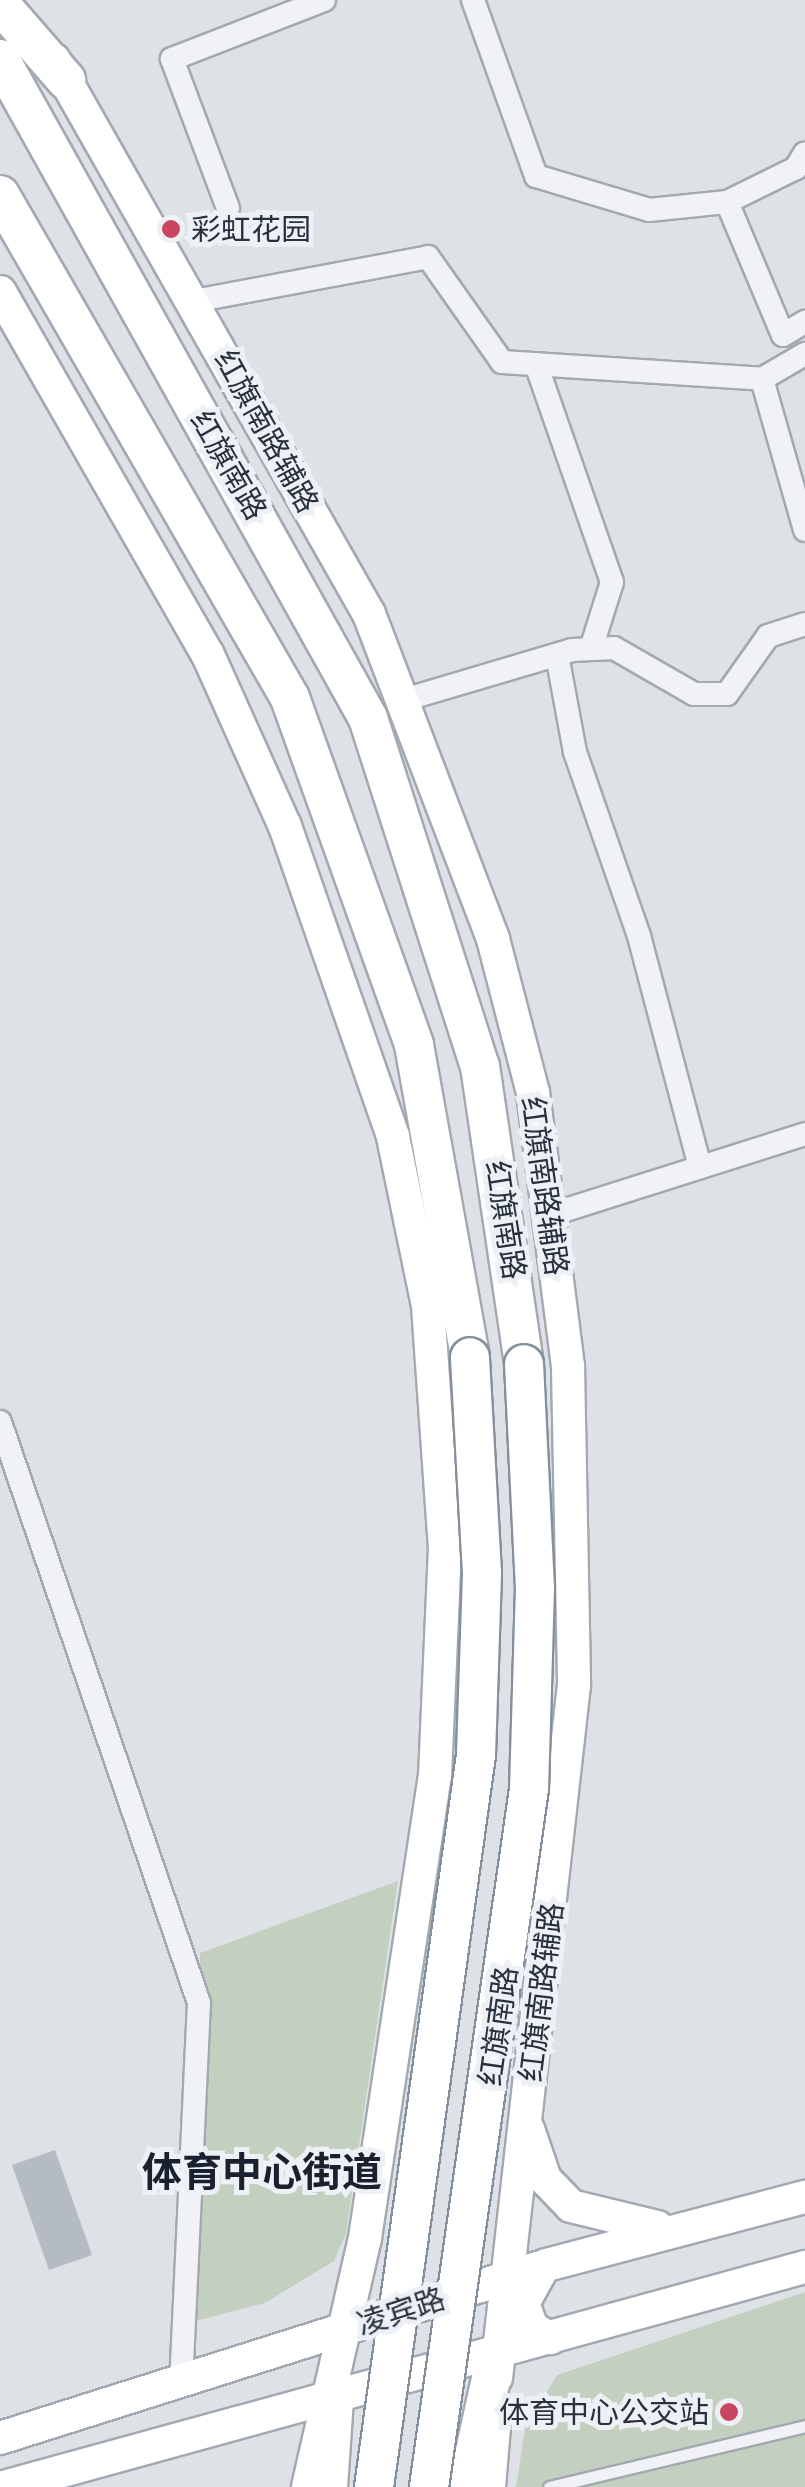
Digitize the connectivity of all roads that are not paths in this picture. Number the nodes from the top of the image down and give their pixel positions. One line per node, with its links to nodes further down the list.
1 (18, 0): 6 (main road, 红旗南路辅路)
2 (324, 0): 10 (street)
3 (472, 0): 9 (street)
4 (0, 4): 6 (highway)
5 (0, 59): 43 (highway, 红旗南路, bridge)
6 (66, 80): 12 (main road, 红旗南路辅路)
7 (805, 153): 9 (street)
8 (0, 195): 42 (highway, 红旗南路, bridge)
9 (726, 202): 13 (street)
10 (228, 208)
11 (0, 292): 32 (main road)
12 (194, 301): 15 (street); 21 (main road, 红旗南路辅路)
13 (805, 322)
14 (805, 354): 16 (street)
15 (536, 364): 16 (street); 19 (street)
16 (762, 379): 17 (street)
17 (805, 530)
18 (805, 624): 19 (street)
19 (591, 650): 20 (street)
20 (556, 655): 21 (street); 23 (street)
21 (407, 700): 24 (main road, 红旗南路辅路)
22 (805, 1134): 23 (street)
23 (700, 1167): 24 (street)
24 (550, 1215): 26 (main road, 红旗南路辅路)
25 (0, 1422): 35 (street)
26 (526, 2110): 28 (main road); 31 (main road, 红旗南路辅路)
27 (805, 2197): 28 (main road, 凌宾路)
28 (689, 2227): 29 (main road, 凌宾路)
29 (547, 2265): 31 (main road, 凌宾路); 33 (main road)
30 (805, 2267): 33 (main road)
31 (504, 2278): 32 (main road, 凌宾路); 34 (main road, 红旗南路辅路)
32 (347, 2328): 35 (main road, 凌宾路); 36 (main road)
33 (550, 2338): 34 (main road)
34 (497, 2352): 36 (main road); 44 (highway); 45 (main road, 红旗南路辅路)
35 (181, 2381): 38 (main road, 凌宾路)
36 (334, 2400): 39 (main road); 40 (main road); 41 (highway)
37 (805, 2426): 46 (lane)
38 (0, 2438)
39 (4, 2487)
40 (308, 2487)
41 (328, 2487)
42 (374, 2487)
43 (429, 2487)
44 (467, 2487)
45 (489, 2487)
46 (548, 2487)

